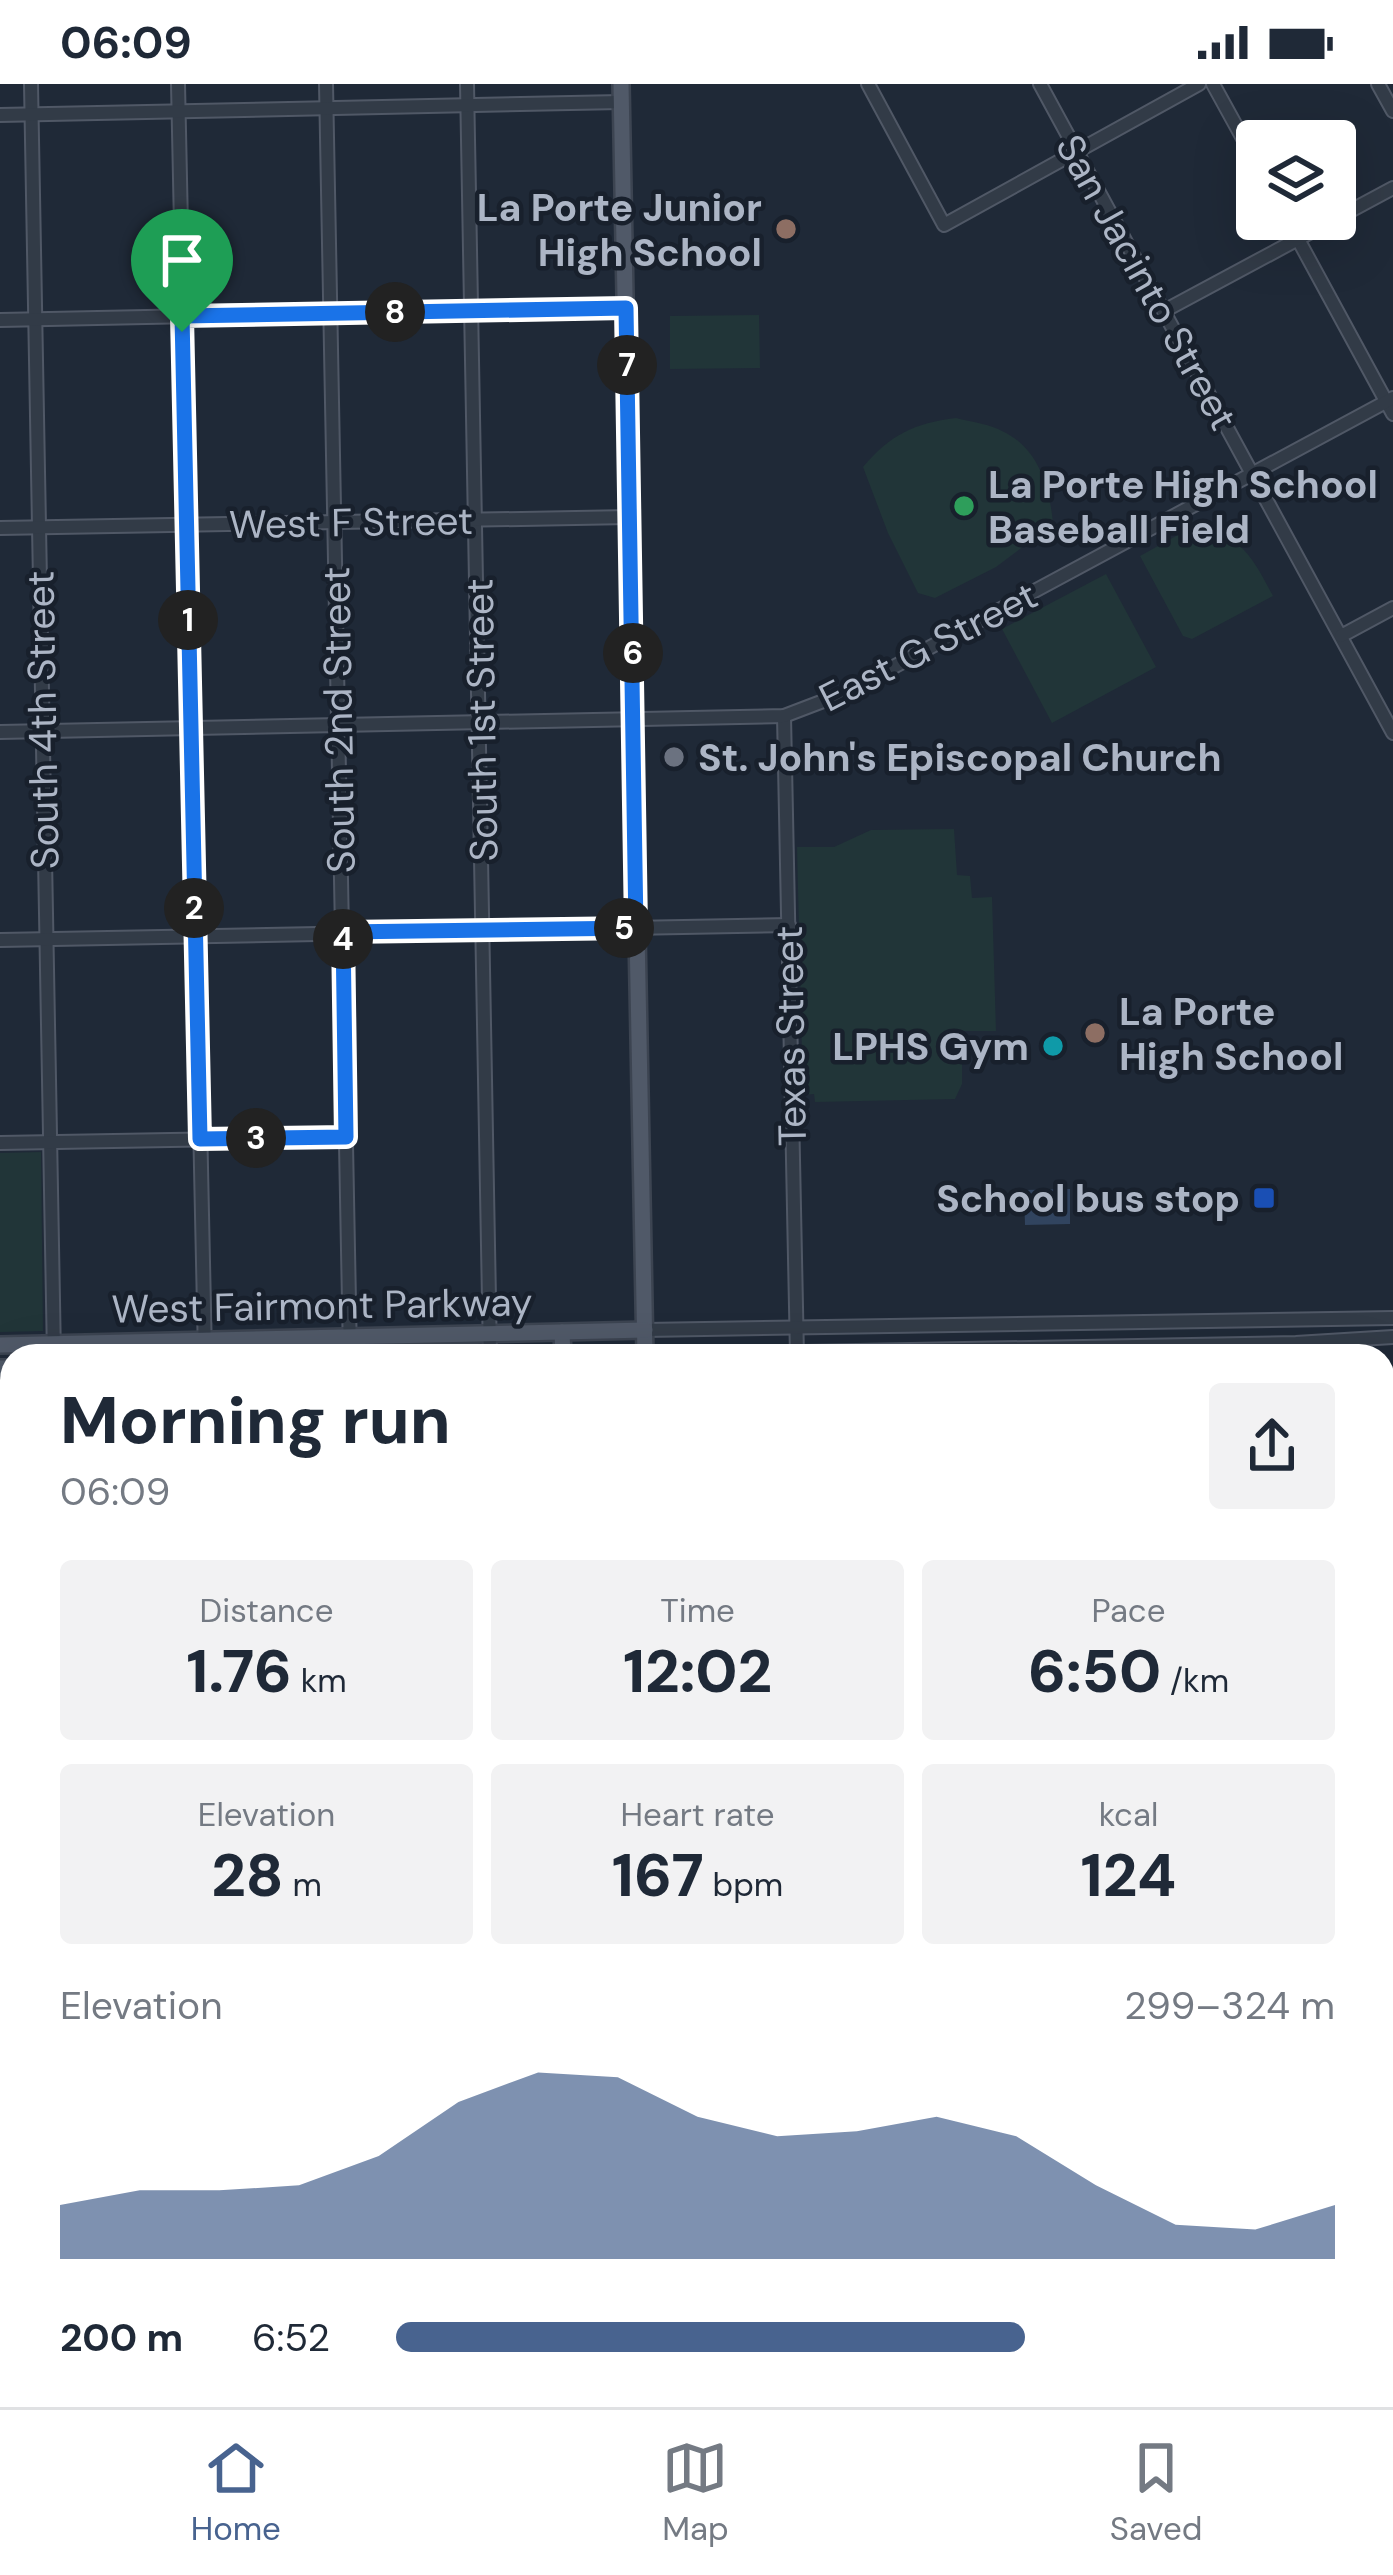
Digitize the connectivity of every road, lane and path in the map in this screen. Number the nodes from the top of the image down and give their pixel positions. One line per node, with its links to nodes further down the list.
1 (31, 84): 15 (street, South 4th Street)
2 (178, 84): 13 (street)
3 (326, 84): 12 (street, South 2nd Street)
4 (467, 84): 11 (street, South 1st Street)
5 (868, 84): 18 (street)
6 (1040, 84): 18 (street, San Jacinto Street)
7 (1199, 84): 18 (street)
8 (1213, 84): 17 (street)
9 (1378, 84): 14 (street)
10 (621, 93): 11 (street); 23 (main road)
11 (468, 103): 12 (street); 24 (street, South 1st Street)
12 (326, 106): 13 (street); 26 (street, South 2nd Street)
13 (178, 110): 15 (street); 27 (street)
14 (1393, 111)
15 (31, 114): 16 (street); 28 (street, South 4th Street)
16 (0, 115)
17 (1236, 126)
18 (1076, 151): 25 (street, San Jacinto Street)
19 (1393, 188): 20 (street)
20 (1356, 208)
21 (1296, 240): 25 (street)
22 (1299, 240): 30 (street)
23 (626, 308): 24 (street); 32 (main road)
24 (474, 310): 26 (street); 33 (street, South 1st Street)
25 (1164, 311): 31 (street, San Jacinto Street)
26 (330, 313): 27 (street); 34 (street, South 2nd Street)
27 (182, 316): 28 (street); 35 (street)
28 (34, 319): 29 (street); 36 (street, South 4th Street)
29 (0, 320)
30 (1391, 405): 31 (street, East G Street)
31 (1252, 474): 39 (street, San Jacinto Street); 40 (street, East G Street)
32 (630, 517): 33 (street, West F Street); 41 (main road)
33 (478, 519): 34 (street, West F Street); 42 (street, South 1st Street)
34 (334, 522): 35 (street, West F Street); 43 (street, South 2nd Street)
35 (187, 524): 36 (street, West F Street); 44 (street)
36 (37, 527): 37 (street, West F Street); 45 (street, South 4th Street)
37 (0, 528)
38 (1393, 608): 39 (street)
39 (1341, 636): 47 (street, San Jacinto Street)
40 (784, 716): 41 (street, East G Street); 48 (street, Texas Street)
41 (634, 720): 42 (street, East G Street); 49 (main road)
42 (481, 723): 43 (street, East G Street); 50 (street, South 1st Street)
43 (338, 726): 44 (street, East G Street); 51 (street, South 2nd Street)
44 (190, 729): 45 (street, East G Street); 52 (street)
45 (42, 731): 46 (street, East G Street); 53 (street, South 4th Street)
46 (0, 732)
47 (1393, 734)
48 (789, 926): 49 (street); 62 (street, Texas Street)
49 (636, 928): 50 (street); 63 (main road)
50 (485, 930): 51 (street); 65 (street, South 1st Street)
51 (343, 932): 52 (street); 55 (street, South 2nd Street)
52 (195, 936): 53 (street); 56 (street)
53 (47, 939): 54 (street); 57 (street, South 4th Street)
54 (0, 940)
55 (346, 1137): 56 (street); 69 (street, South 2nd Street)
56 (200, 1139): 57 (street); 68 (street)
57 (49, 1142): 58 (street); 67 (street, South 4th Street)
58 (0, 1144)
59 (1393, 1318): 60 (street)
60 (1098, 1321): 61 (street); 76 (street)
61 (935, 1326): 62 (street); 75 (street)
62 (795, 1327): 63 (street); 74 (street, Texas Street)
63 (645, 1330): 64 (main road, West Fairmont Parkway); 73 (main road)
64 (562, 1332): 65 (main road, West Fairmont Parkway); 72 (main road)
65 (491, 1334): 70 (main road, West Fairmont Parkway); 71 (street, South 1st Street)
66 (1391, 1338): 77 (street)
67 (54, 1344)
68 (204, 1344)
69 (350, 1344)
70 (383, 1344)
71 (491, 1344)
72 (562, 1344)
73 (645, 1344)
74 (796, 1344)
75 (936, 1344)
76 (1097, 1344)
77 (1170, 1344)

